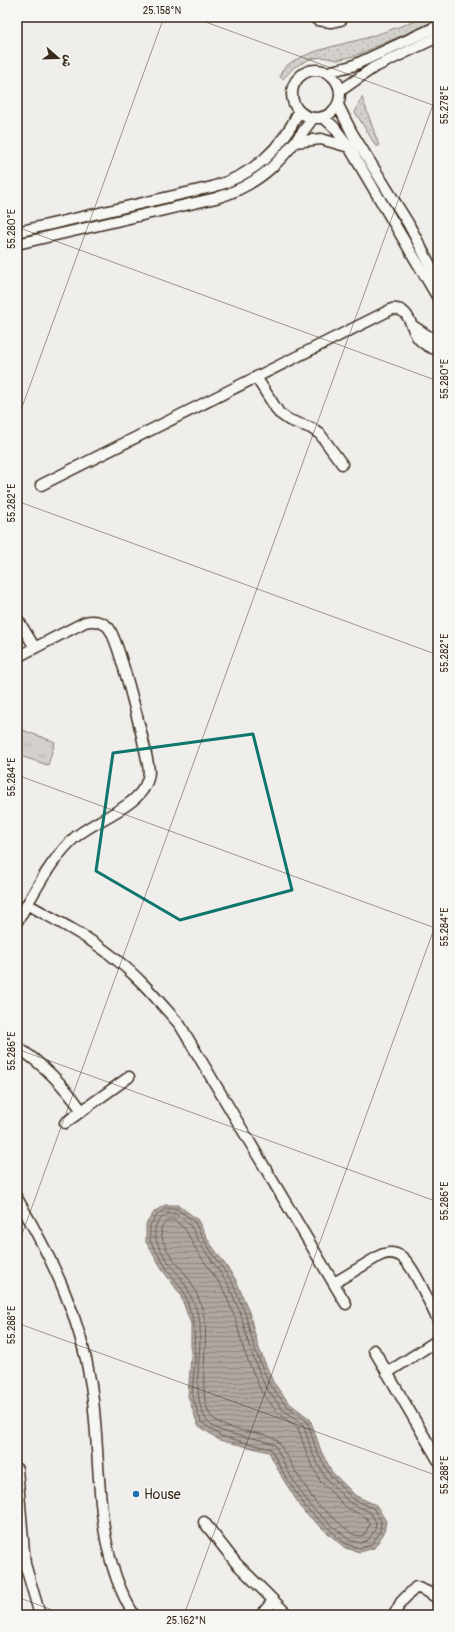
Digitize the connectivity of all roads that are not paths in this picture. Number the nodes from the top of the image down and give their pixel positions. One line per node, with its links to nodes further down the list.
1 (318, 17): 2 (main road)
2 (340, 17)
3 (438, 26): 5 (street)
4 (438, 37): 6 (street)
5 (327, 72): 6 (street); 8 (street)
6 (340, 91): 7 (street)
7 (338, 105): 9 (street); 12 (street)
8 (299, 111): 9 (street); 14 (street)
9 (318, 118): 10 (street); 11 (street)
10 (295, 142): 11 (street); 15 (street)
11 (349, 147): 13 (street)
12 (408, 223): 13 (street); 16 (street)
13 (397, 229): 17 (street)
14 (17, 232)
15 (17, 244)
16 (438, 280)
17 (438, 298)
18 (413, 326): 19 (street); 20 (street); 21 (street)
19 (438, 338)
20 (438, 350)
21 (256, 377): 22 (street); 23 (street)
22 (342, 464)
23 (41, 485)
24 (17, 618): 25 (street)
25 (35, 648): 26 (street); 27 (street)
26 (17, 657)
27 (27, 904): 28 (street); 34 (street)
28 (17, 922)
29 (17, 1047): 31 (street)
30 (129, 1077): 31 (street)
31 (82, 1111): 32 (street)
32 (65, 1123)
33 (17, 1198): 46 (street)
34 (334, 1283): 35 (street); 36 (street)
35 (346, 1304)
36 (438, 1320)
37 (438, 1340): 39 (street)
38 (374, 1350): 39 (street)
39 (387, 1373): 40 (street)
40 (438, 1460)
41 (17, 1469): 45 (street)
42 (204, 1522): 44 (street)
43 (438, 1600): 49 (street)
44 (273, 1601): 47 (street); 48 (street)
45 (40, 1615)
46 (134, 1615)
47 (261, 1615)
48 (288, 1615)
49 (394, 1615)

